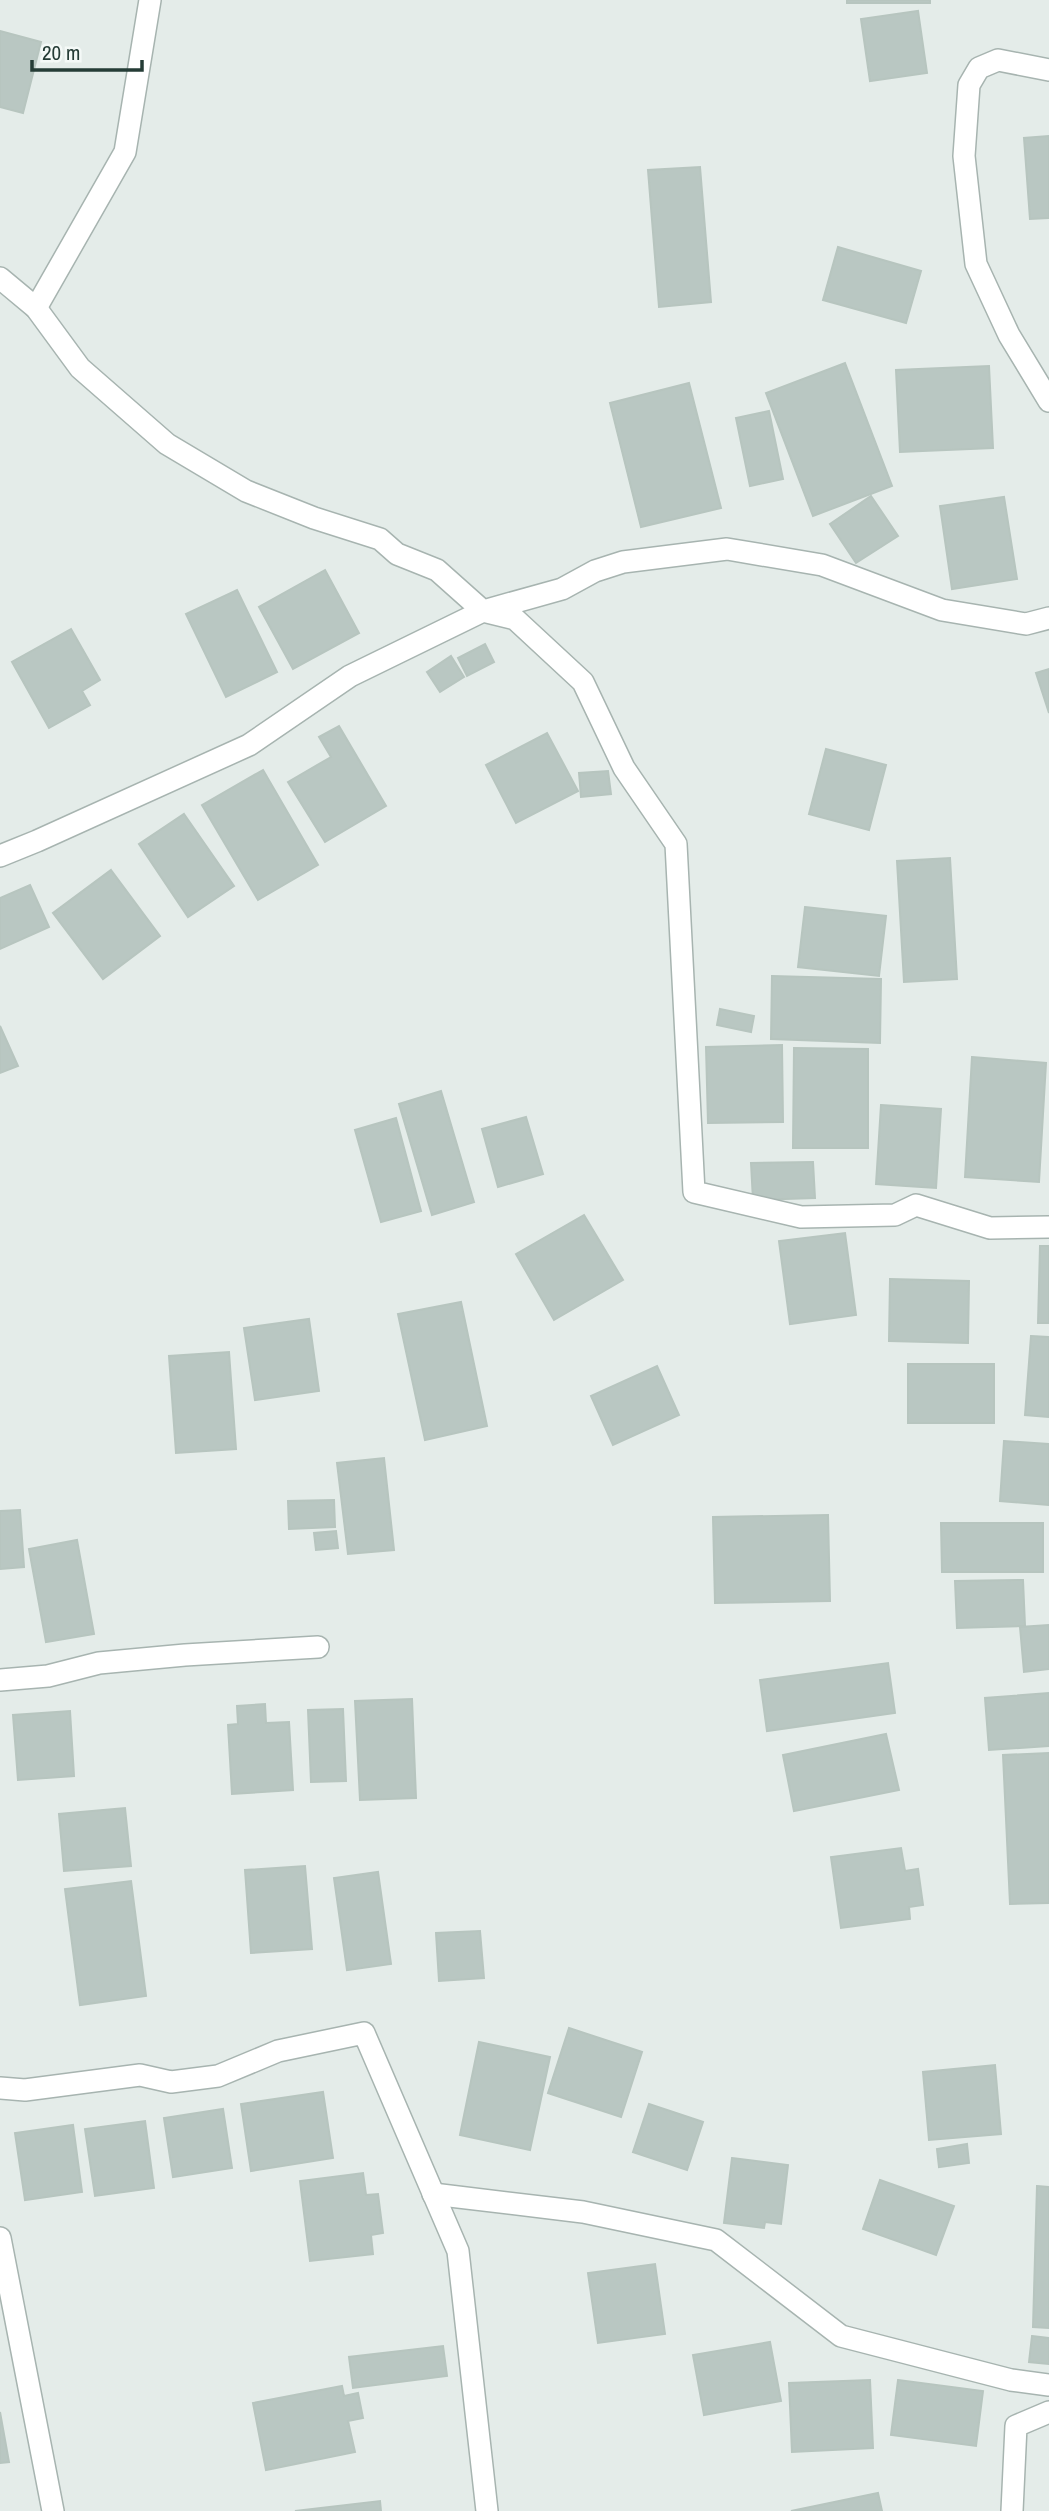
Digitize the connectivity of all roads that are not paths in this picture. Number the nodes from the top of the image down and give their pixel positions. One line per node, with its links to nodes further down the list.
1 (150, 0): 4 (street)
2 (1049, 70): 5 (street)
3 (0, 278): 4 (street)
4 (36, 308): 6 (street)
5 (1049, 401)
6 (483, 611): 7 (street); 8 (street); 9 (street)
7 (1049, 618)
8 (0, 856)
9 (1049, 1227)
10 (318, 1647): 11 (street)
11 (0, 1680)
12 (0, 2088): 13 (street)
13 (433, 2194): 15 (street); 18 (street)
14 (0, 2238): 17 (street)
15 (1049, 2385)
16 (1049, 2412): 19 (street)
17 (53, 2511)
18 (487, 2511)
19 (1012, 2511)

